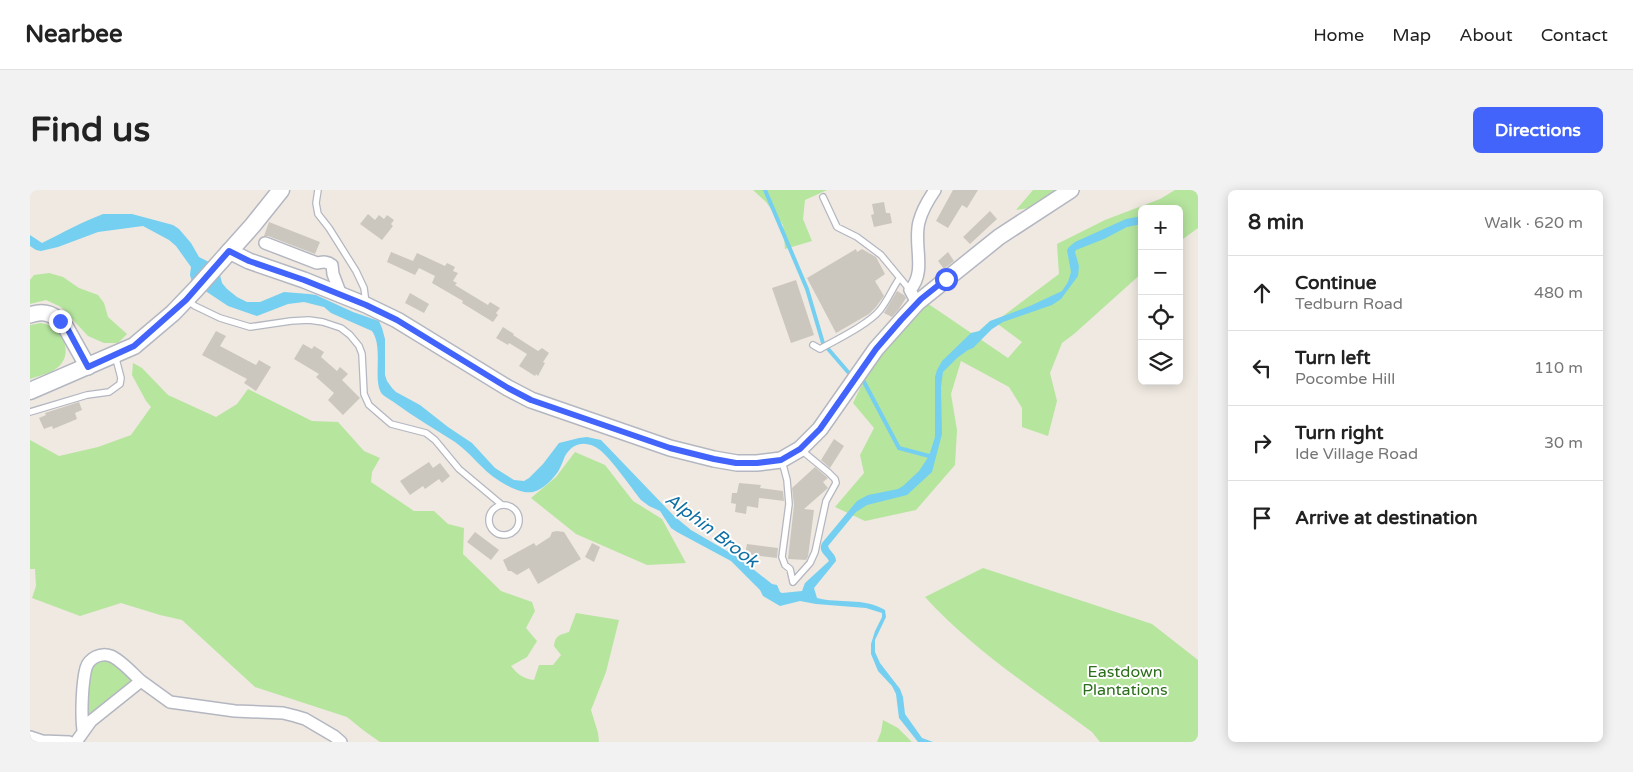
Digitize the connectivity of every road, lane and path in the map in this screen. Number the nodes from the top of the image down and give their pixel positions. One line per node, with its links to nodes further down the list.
1 (281, 190): 7 (main road)
2 (318, 190): 12 (lane)
3 (934, 190): 11 (street)
4 (1071, 190): 11 (street)
5 (823, 197): 8 (lane)
6 (265, 243): 10 (street)
7 (229, 251): 9 (main road); 10 (street)
8 (899, 279): 11 (lane); 14 (lane)
9 (191, 294): 15 (main road); 21 (lane)
10 (341, 295): 12 (street)
11 (913, 297): 19 (street)
12 (366, 305): 20 (street)
13 (30, 315): 16 (street)
14 (813, 345)
15 (115, 355): 16 (main road); 18 (lane)
16 (88, 367): 17 (main road)
17 (32, 390)
18 (30, 412)
19 (800, 449): 20 (street); 20 (lane)
20 (781, 460)
21 (502, 505): 21 (lane)
22 (141, 681): 23 (street); 23 (street); 27 (street)
23 (84, 730): 26 (street)
24 (30, 737): 25 (street)
25 (69, 742)
26 (76, 742)
27 (341, 742)

